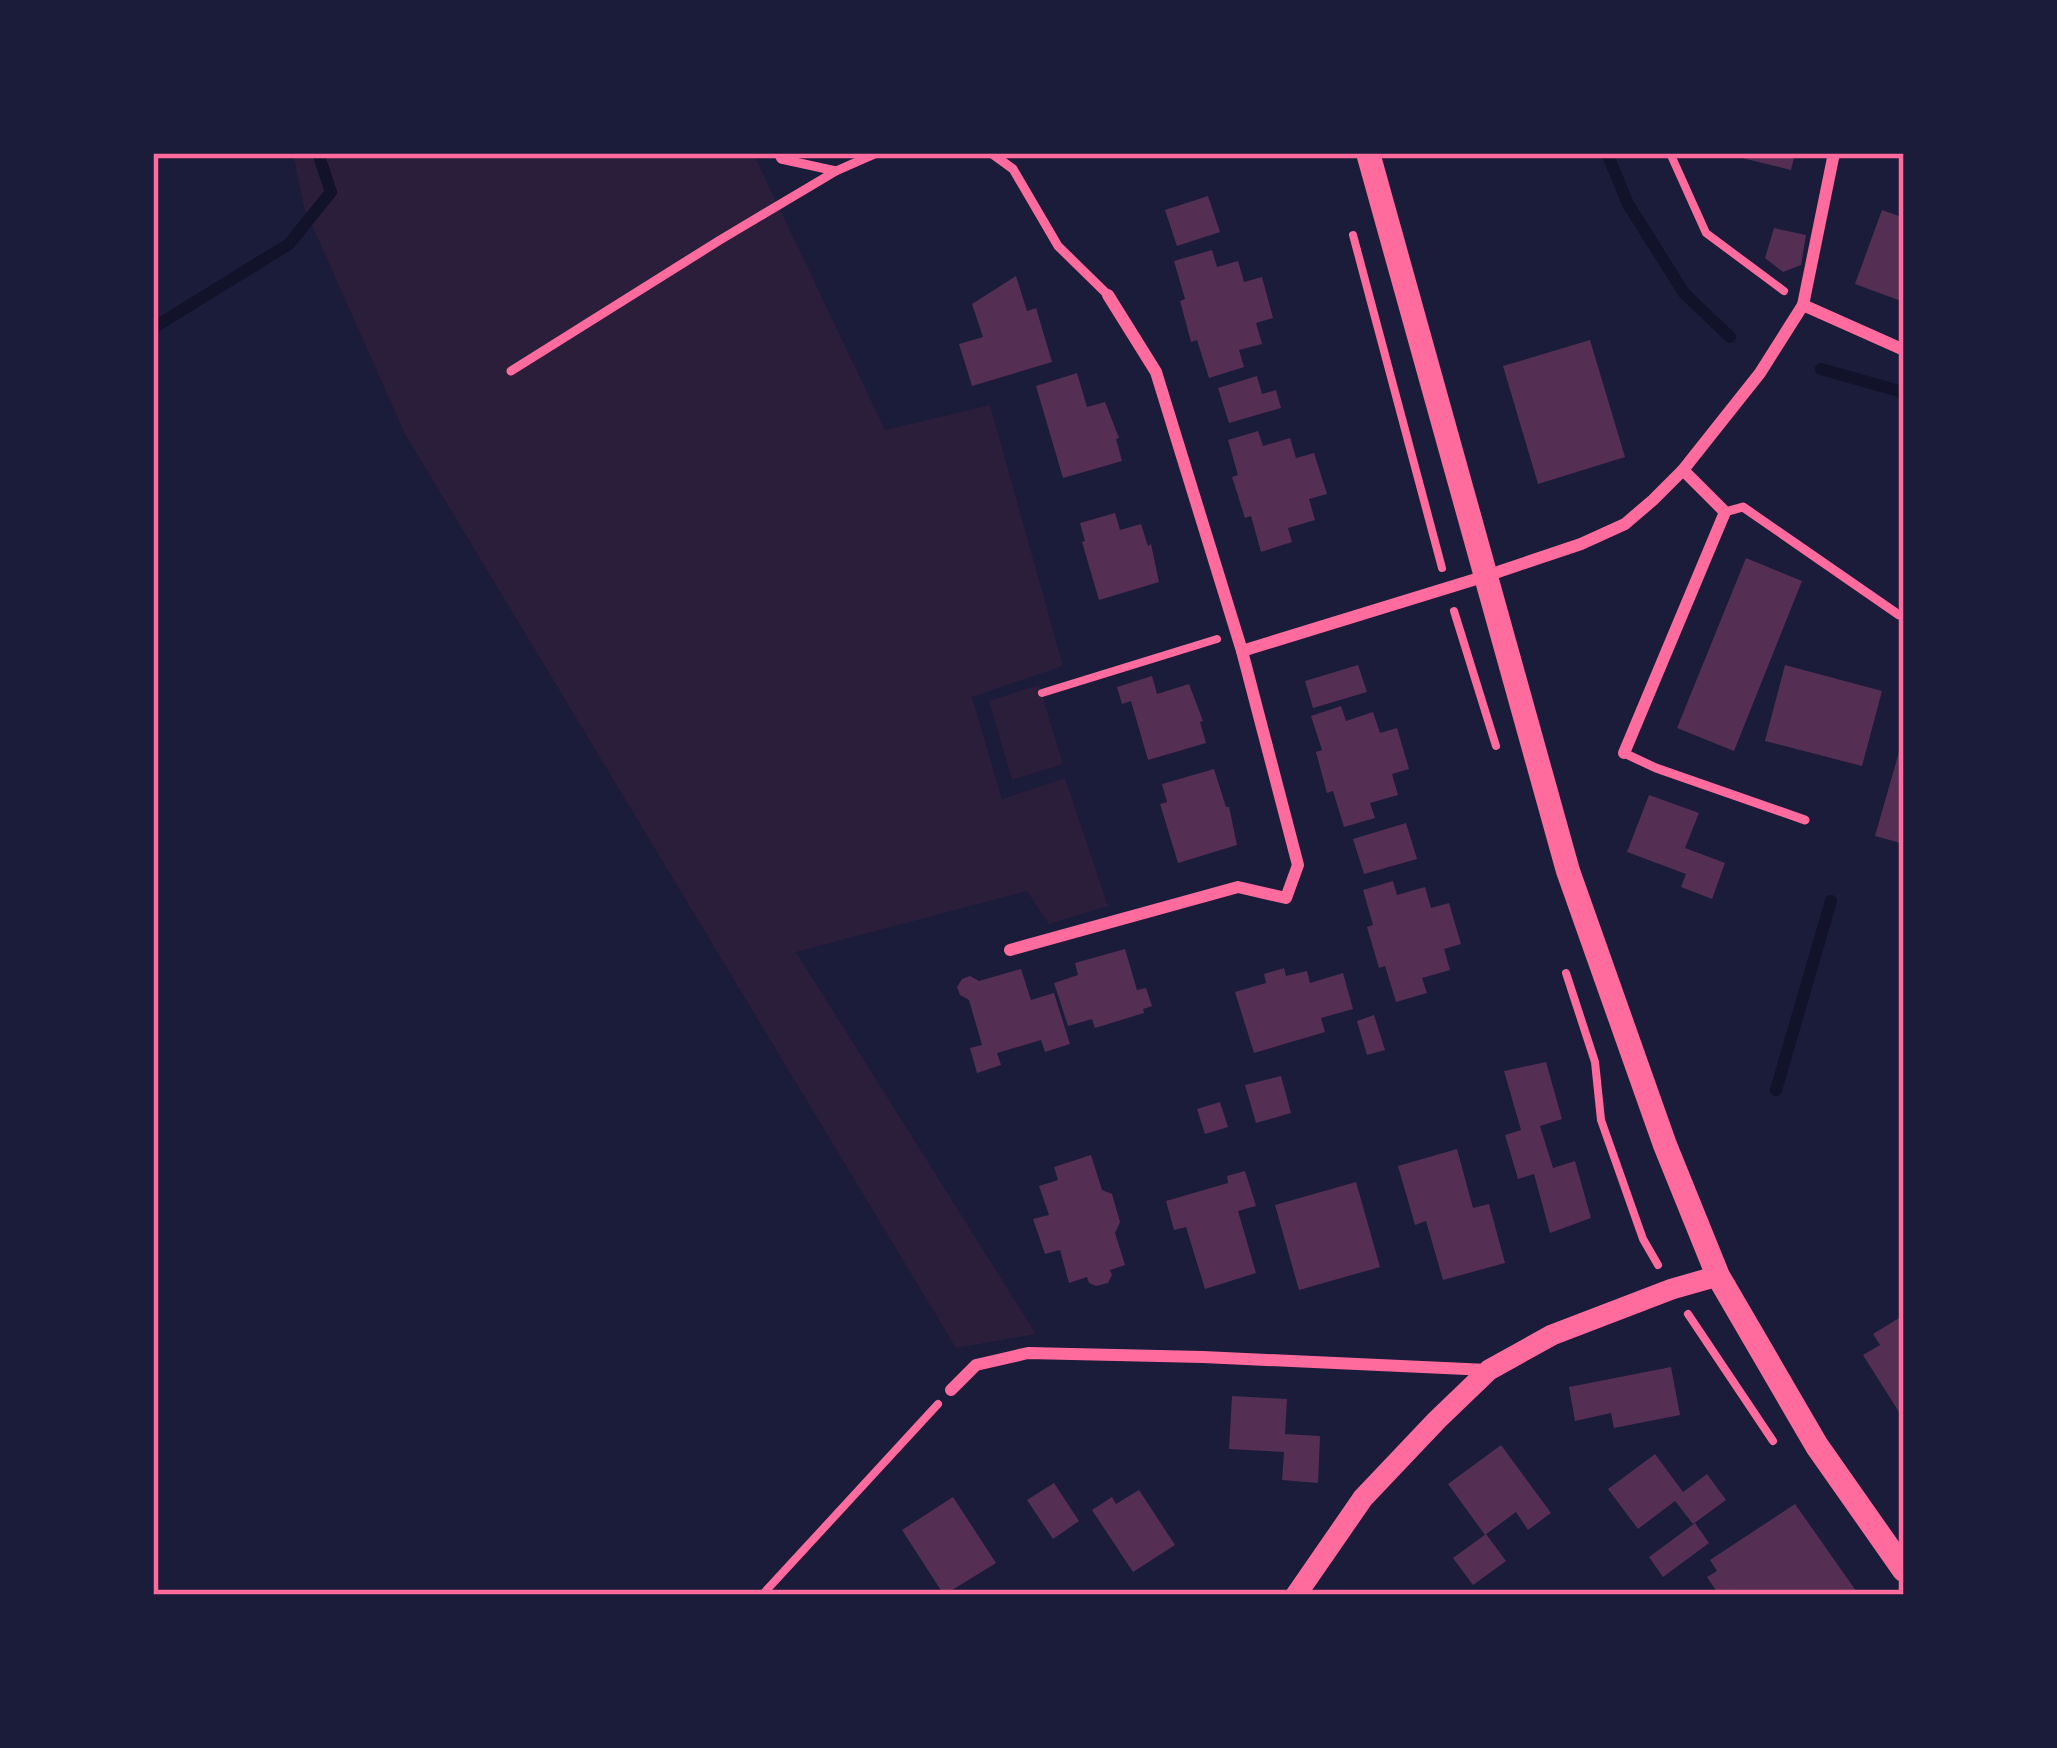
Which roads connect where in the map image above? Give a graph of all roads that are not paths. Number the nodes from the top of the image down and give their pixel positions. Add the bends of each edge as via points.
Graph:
1 (778, 153) edge
2 (877, 153) edge
3 (991, 153) edge
4 (1008, 153) edge
5 (1368, 153) edge
6 (1834, 153) edge
7 (1012, 169) junction
8 (836, 171) junction
9 (1108, 295) joint
10 (1803, 305) junction
11 (1904, 350) edge
12 (511, 371) dead end
13 (1683, 470) junction
14 (1725, 512) junction
15 (1486, 576) junction
16 (1899, 615) dead end
17 (1241, 651) junction
18 (1624, 753) joint
19 (1805, 820) dead end
20 (1010, 950) dead end
21 (1718, 1276) junction
22 (1489, 1370) junction
23 (951, 1390) road end
24 (1904, 1570) edge
25 (1296, 1595) edge

1 - 8 lane
2 - 8 lane
3 - 7 lane
4 - 7 lane
5 - 15 main road
6 - 10 street
7 - 9 lane via 1058,246
8 - 12 lane
9 - 17 street via 1156,372
10 - 11 street
10 - 13 street
13 - 14 street
13 - 15 street via 1624,524
14 - 16 lane via 1744,508
14 - 18 street
15 - 17 street
15 - 21 main road via 1568,871
17 - 20 street via 1298,865 1286,898 1238,887
18 - 19 lane
21 - 22 street via 1552,1335
21 - 24 main road via 1817,1446
22 - 23 street via 1028,1353 976,1364
22 - 25 street via 1364,1498

